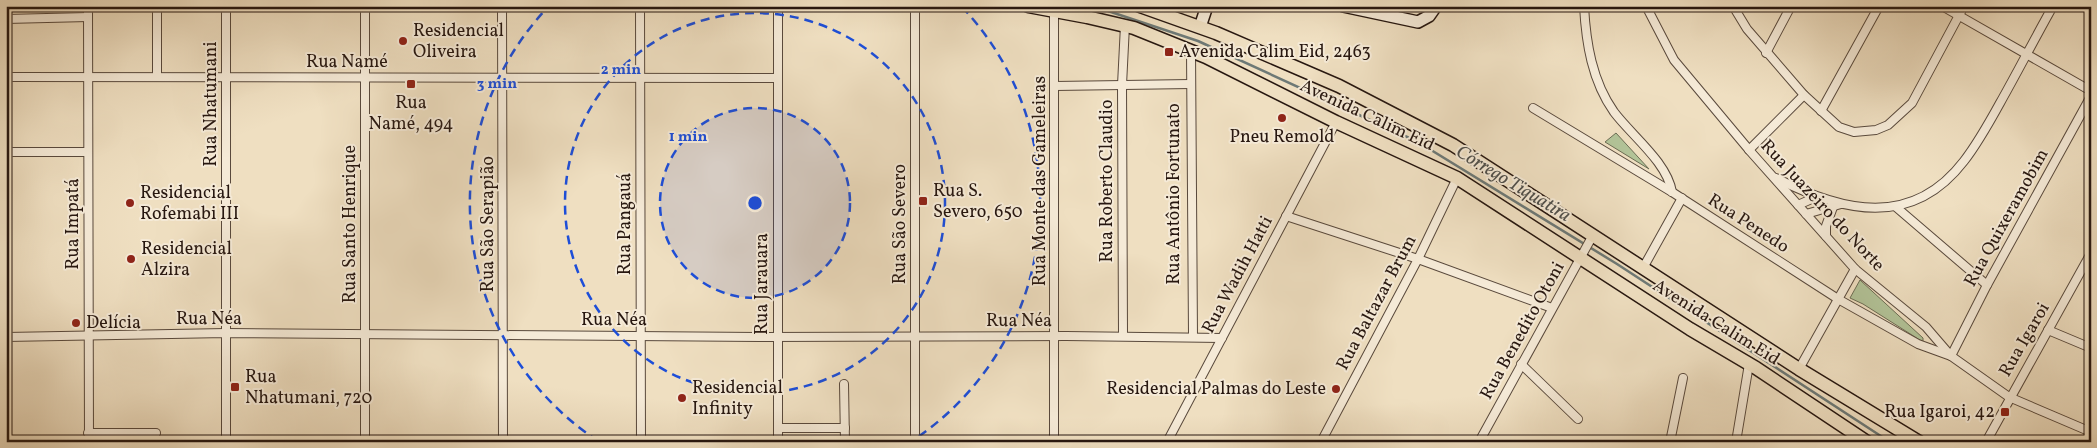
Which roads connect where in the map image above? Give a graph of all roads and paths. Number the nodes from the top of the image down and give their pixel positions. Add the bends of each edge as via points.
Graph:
1 (88, 6) edge
2 (157, 6) edge
3 (226, 6) edge
4 (366, 6) edge
5 (502, 6) edge
6 (640, 6) edge
7 (778, 6) edge
8 (915, 6) edge
9 (1028, 6) edge
10 (1140, 6) edge
11 (1207, 6) edge
12 (1343, 6) edge
13 (1436, 6) edge
14 (1584, 6) edge
15 (1646, 6) edge
16 (1733, 6) edge
17 (1792, 6) edge
18 (1879, 6) edge
19 (1942, 6) edge
20 (1964, 6) edge
21 (2053, 6) edge
22 (1054, 10) junction
23 (1959, 15) junction
24 (88, 17) junction
25 (6, 19) edge
26 (1125, 26) junction
27 (1200, 27) junction
28 (1191, 51) junction
29 (1766, 53) junction
30 (2026, 55) junction
31 (157, 76) junction
32 (227, 76) junction
33 (6, 77) edge
34 (88, 77) junction
35 (366, 77) junction
36 (502, 77) junction
37 (640, 78) junction
38 (777, 78) junction
39 (1191, 84) junction
40 (1122, 85) junction
41 (1055, 86) junction
42 (2091, 91) edge
43 (1804, 95) junction
44 (2091, 96) edge
45 (1533, 108) dead end
46 (1821, 111) junction
47 (1336, 122) junction
48 (1749, 150) junction
49 (6, 152) edge
50 (88, 152) junction
51 (1772, 176) junction
52 (1457, 178) junction
53 (1672, 192) junction
54 (1816, 197) junction
55 (1682, 198) junction
56 (1842, 204) junction
57 (1798, 205) junction
58 (1833, 207) junction
59 (1896, 207) junction
60 (1806, 214) junction
61 (1286, 216) junction
62 (1826, 236) junction
63 (1591, 238) junction
64 (1583, 253) junction
65 (2091, 253) edge
66 (1418, 258) junction
67 (2089, 263) edge
68 (1643, 268) junction
69 (1856, 269) junction
70 (1987, 285) junction
71 (1838, 299) junction
72 (1552, 308) junction
73 (2048, 330) junction
74 (226, 333) junction
75 (503, 334) junction
76 (89, 335) junction
77 (365, 335) junction
78 (641, 336) junction
79 (1054, 336) junction
80 (1123, 336) junction
81 (1193, 336) junction
82 (6, 337) edge
83 (777, 337) junction
84 (916, 337) junction
85 (1222, 338) junction
86 (2091, 348) edge
87 (1950, 356) junction
88 (1522, 364) junction
89 (1749, 364) junction
90 (1799, 368) junction
91 (1683, 378) dead end
92 (844, 384) dead end
93 (2009, 397) junction
94 (1578, 419) dead end
95 (778, 428) junction
96 (845, 428) junction
97 (2091, 432) edge
98 (156, 433) dead end
99 (88, 438) edge
100 (1737, 441) edge
101 (226, 442) edge
102 (364, 442) edge
103 (503, 442) edge
104 (641, 442) edge
105 (778, 442) edge
106 (846, 442) edge
107 (915, 442) edge
108 (1054, 442) edge
109 (1167, 442) edge
110 (1321, 442) edge
111 (1479, 442) edge
112 (1670, 442) edge
113 (1867, 442) edge
114 (1919, 442) edge
115 (1986, 442) edge

1 - 24 street, Rua Impatá
2 - 31 street
3 - 32 street, Rua Nhatumani
4 - 35 street, Rua Santo Henrique
5 - 36 street, Rua São Serapião
6 - 37 street, Rua Pangauá
7 - 38 street, Rua Jarauara
8 - 84 street, Rua São Severo
9 - 22 main road, Avenida Calim Eid
10 - 27 main road, Avenida Calim Eid
11 - 27 street
12 - 13 street via 1418,22 1429,16
14 - 53 street via 1592,66 1607,100 1667,175
15 - 48 street, Rua Juazeiro do Norte via 1674,60
16 - 29 street
17 - 29 street
18 - 46 street
19 - 23 street
20 - 23 street
21 - 30 street
22 - 26 main road, Avenida Calim Eid
22 - 41 street, Rua Monte das Gameleiras
23 - 30 street
23 - 46 street via 1912,103 1888,124 1876,130 1854,132 1839,127
24 - 25 street
24 - 34 street, Rua Impatá
26 - 28 main road, Avenida Calim Eid
26 - 40 street, Rua Roberto Claudio
27 - 63 main road, Avenida Calim Eid via 1338,86 1454,145
28 - 39 street, Rua Antônio Fortunato
28 - 47 main road, Avenida Calim Eid
29 - 43 street
30 - 42 street
30 - 59 street via 1984,133 1963,163 1924,196
31 - 32 street, Rua Namé
31 - 34 street, Rua Namé
32 - 35 street, Rua Namé
32 - 74 street, Rua Nhatumani
33 - 34 street, Rua Namé
34 - 50 street, Rua Impatá
35 - 36 street, Rua Namé
35 - 77 street, Rua Santo Henrique
36 - 37 street, Rua Namé
36 - 75 street, Rua São Serapião
37 - 38 street, Rua Namé
37 - 78 street, Rua Pangauá
38 - 83 street, Rua Jarauara
39 - 40 street
39 - 81 street, Rua Antônio Fortunato
40 - 41 street
40 - 80 street, Rua Roberto Claudio
41 - 79 street, Rua Monte das Gameleiras
43 - 46 street
43 - 48 street
44 - 70 street, Rua Quixeramobim
45 - 53 street, Rua Penedo
47 - 52 main road, Avenida Calim Eid
47 - 61 street, Rua Wadih Hatti
48 - 51 street, Rua Juazeiro do Norte
49 - 50 street
50 - 76 street, Rua Impatá
51 - 54 street
51 - 57 street, Rua Juazeiro do Norte
52 - 64 main road, Avenida Calim Eid
52 - 66 street, Rua Baltazar Brum
53 - 55 street, Rua Penedo
54 - 56 street
54 - 57 street
55 - 68 street
55 - 71 street, Rua Penedo
56 - 58 street
56 - 59 street
57 - 60 street, Rua Juazeiro do Norte
58 - 60 street
58 - 62 street
59 - 70 street
60 - 62 street, Rua Juazeiro do Norte
61 - 66 street
61 - 85 street, Rua Wadih Hatti
62 - 69 street, Rua Juazeiro do Norte
63 - 64 street, Rua Benedito Otoni
63 - 68 main road, Avenida Calim Eid
64 - 72 street, Rua Benedito Otoni
64 - 89 main road, Avenida Calim Eid via 1690,328
65 - 67 street, Rua Igaroi
66 - 72 street
66 - 110 street, Rua Baltazar Brum
67 - 73 street, Rua Igaroi
68 - 90 main road, Avenida Calim Eid
69 - 71 street
69 - 87 street, Rua Juazeiro do Norte via 1926,327
70 - 87 street, Rua Quixeramobim
71 - 87 street, Rua Penedo via 1918,344
71 - 90 street
72 - 88 street, Rua Benedito Otoni
73 - 86 street
73 - 93 street, Rua Igaroi
74 - 76 street, Rua Néa
74 - 77 street, Rua Néa
74 - 101 street, Rua Nhatumani
75 - 77 street, Rua Néa
75 - 78 street, Rua Néa
75 - 103 street, Rua São Serapião
76 - 82 street, Rua Néa
76 - 99 street, Rua Impatá
77 - 102 street, Rua Santo Henrique
78 - 83 street, Rua Néa
78 - 104 street, Rua Pangauá
79 - 80 street, Rua Néa
79 - 84 street, Rua Néa
79 - 108 street, Rua Monte das Gameleiras
80 - 81 street, Rua Néa
81 - 85 street, Rua Néa
83 - 84 street, Rua Néa
83 - 95 street, Rua Jarauara
84 - 107 street, Rua São Severo
85 - 109 street, Rua Wadih Hatti
87 - 93 street, Rua Juazeiro do Norte
88 - 94 street
88 - 111 street, Rua Benedito Otoni
89 - 100 street
89 - 113 main road, Avenida Calim Eid
90 - 114 main road, Avenida Calim Eid
91 - 112 street
92 - 96 street
93 - 97 street, Rua Juazeiro do Norte
93 - 115 street, Rua Igaroi
95 - 96 street
95 - 105 street, Rua Jarauara
96 - 106 street
98 - 99 street

